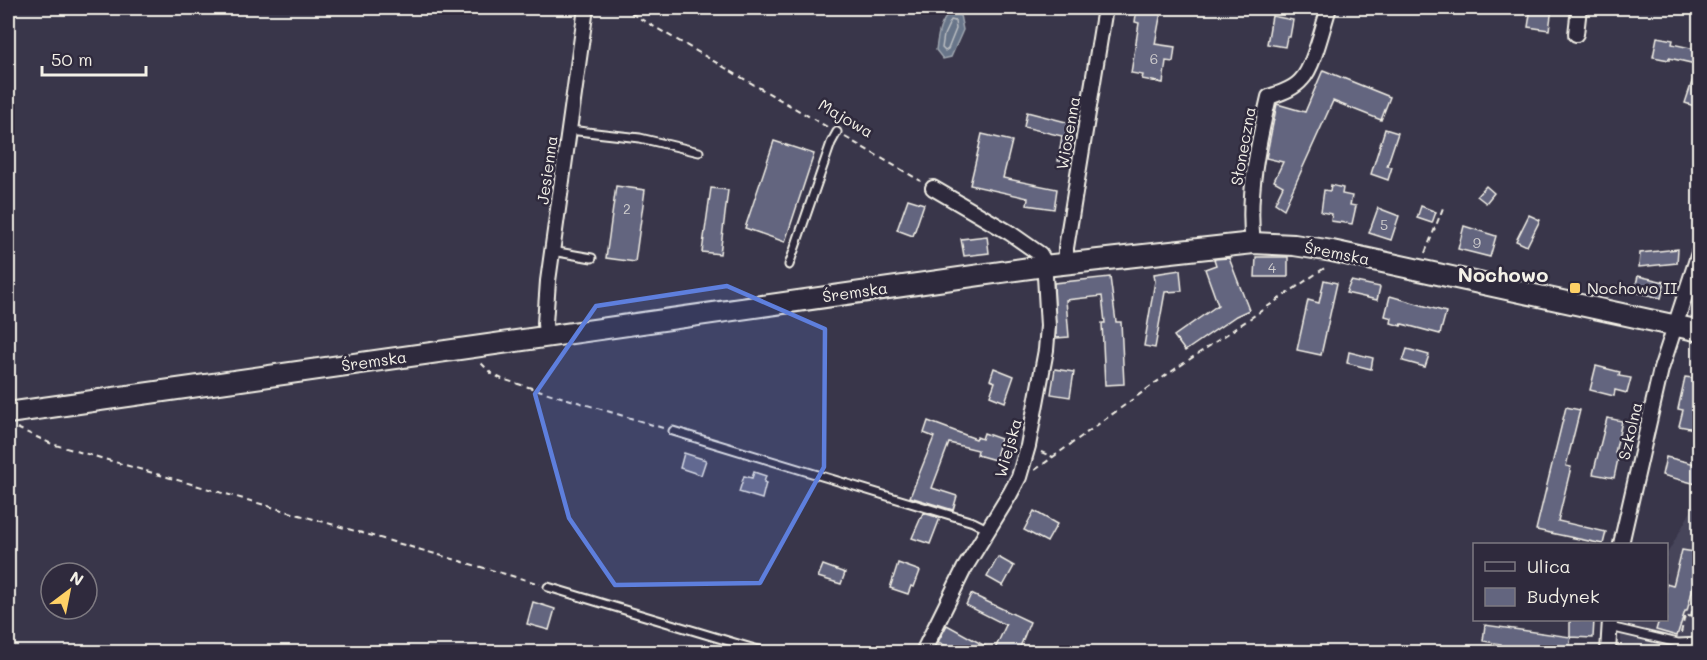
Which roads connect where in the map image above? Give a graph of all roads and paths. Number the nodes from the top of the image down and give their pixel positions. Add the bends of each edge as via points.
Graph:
1 (586, 8) edge
2 (622, 8) edge
3 (1105, 8) edge
4 (1329, 8) edge
5 (1579, 8) edge
6 (1576, 34) dead end
7 (569, 130) junction
8 (837, 132) junction
9 (699, 152) dead end
10 (933, 188) joint
11 (1443, 208) dead end
12 (1253, 243) junction
13 (1700, 250) edge
14 (552, 251) junction
15 (1332, 251) junction
16 (592, 258) dead end
17 (1066, 264) junction
18 (789, 265) dead end
19 (1044, 266) junction
20 (1420, 270) junction
21 (1675, 326) junction
22 (1700, 331) edge
23 (546, 337) junction
24 (475, 346) junction
25 (10, 412) edge
26 (673, 431) joint
27 (1019, 477) junction
28 (987, 529) junction
29 (1621, 543) edge
30 (1700, 586) edge
31 (548, 587) joint
32 (1693, 606) junction
33 (1700, 607) edge
34 (1691, 617) junction
35 (1700, 619) edge
36 (1610, 623) edge
37 (1700, 642) edge
38 (1678, 643) junction
39 (765, 652) edge
40 (923, 652) edge
41 (1608, 652) edge

1 - 7 street, Jesienna
2 - 8 path, Majowa
3 - 17 street, Wiosenna
4 - 12 street, Słoneczna via 1302,79 1269,97 1252,190
5 - 6 street
7 - 9 lane via 640,138
7 - 14 street, Jesienna
8 - 10 path, Majowa
8 - 18 lane
10 - 19 street via 1020,238 1040,254
11 - 20 path
12 - 15 main road, Śremska
12 - 17 main road, Śremska
13 - 21 street, Szkolna
14 - 16 lane
14 - 23 street, Jesienna
15 - 20 main road, Śremska
15 - 27 path via 1329,264 1321,271 1165,376 1027,476
17 - 19 main road, Śremska
19 - 23 main road, Śremska
19 - 27 street, Wiejska via 1048,339
20 - 21 main road, Śremska
21 - 22 main road, Śremska
21 - 29 street, Szkolna via 1661,369
23 - 24 main road, Śremska
24 - 25 main road, Śremska
24 - 26 path via 484,367 502,379
25 - 31 path via 13,425 52,444
26 - 28 lane
27 - 28 street, Wiejska
28 - 40 street, Wiejska
30 - 32 path
31 - 39 lane
32 - 33 path
32 - 34 path
34 - 35 path
34 - 38 path via 1685,615
36 - 38 lane
36 - 41 street
37 - 38 lane

